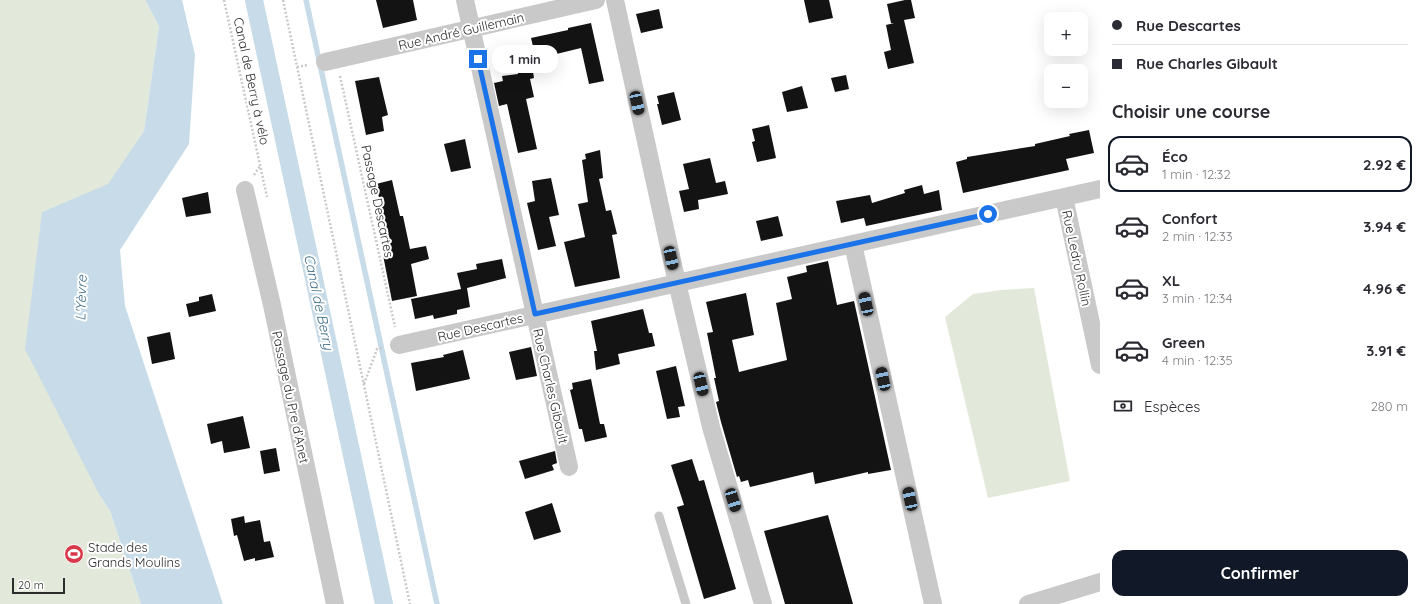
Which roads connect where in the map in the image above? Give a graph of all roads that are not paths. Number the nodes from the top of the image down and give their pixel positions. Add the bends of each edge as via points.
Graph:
1 (465, 0) edge
2 (596, 0) edge
3 (615, 0) edge
4 (472, 29) junction
5 (325, 62) road end
6 (1100, 189) edge
7 (245, 190) dead end
8 (1064, 197) junction
9 (853, 244) junction
10 (677, 283) junction
11 (535, 314) junction
12 (399, 345) road end
13 (1100, 366) edge
14 (569, 468) dead end
15 (659, 516) dead end
16 (1100, 582) edge
17 (335, 604) edge
18 (686, 604) edge
19 (763, 604) edge
20 (933, 604) edge
21 (1028, 604) edge

1 - 4 street, Rue Charles Gibault
2 - 4 street, Rue André Guillemain
3 - 10 street
4 - 5 street, Rue André Guillemain
4 - 11 street, Rue Charles Gibault
6 - 8 street, Rue Descartes
7 - 17 street, Passage du Pre d’Anet via 274,313
8 - 9 street, Rue Descartes
8 - 13 street, Rue Ledru Rollin
9 - 10 street, Rue Descartes
9 - 20 street
10 - 11 street, Rue Descartes
10 - 19 street via 711,427
11 - 12 street, Rue Descartes
11 - 14 street, Rue Charles Gibault
15 - 18 lane
16 - 21 street

